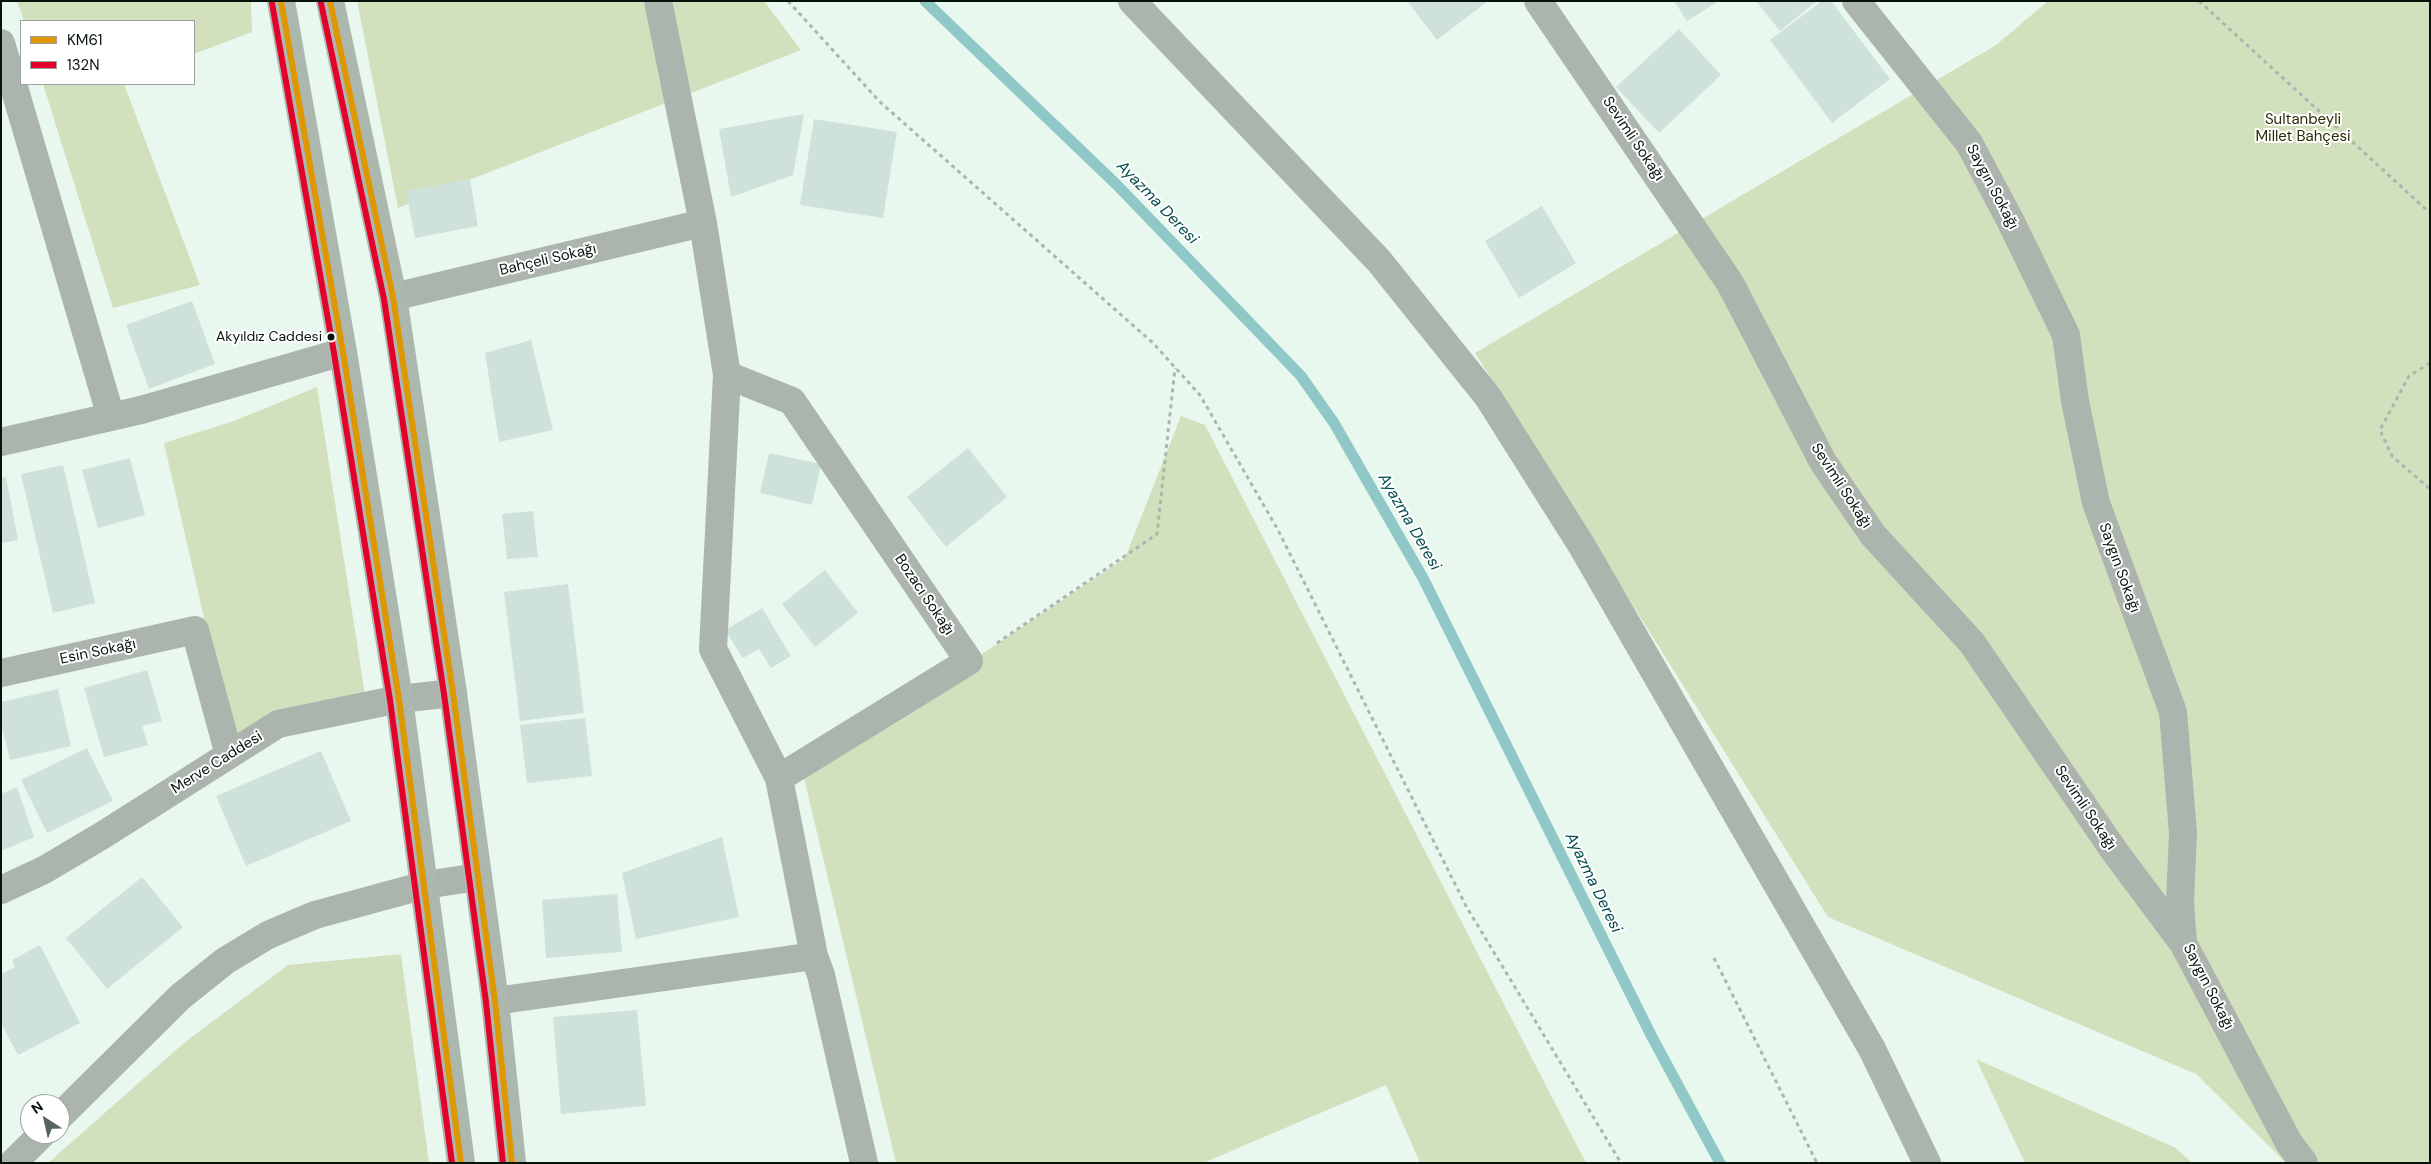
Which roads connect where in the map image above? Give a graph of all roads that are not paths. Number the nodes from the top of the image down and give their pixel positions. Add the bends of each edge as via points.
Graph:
1 (280, 1) edge
2 (330, 1) edge
3 (658, 1) edge
4 (1132, 1) edge
5 (1856, 1) edge
6 (1540, 2) edge
7 (1, 43) edge
8 (703, 223) junction
9 (393, 297) junction
10 (343, 352) junction
11 (726, 375) junction
12 (112, 416) junction
13 (1, 442) edge
14 (1, 673) edge
15 (454, 693) junction
16 (399, 699) junction
17 (229, 755) junction
18 (779, 778) junction
19 (478, 877) junction
20 (425, 885) junction
21 (1, 890) edge
22 (2184, 943) junction
23 (814, 956) junction
24 (494, 1001) junction
25 (70, 1106) edge
26 (32, 1144) edge
27 (13, 1163) edge
28 (461, 1163) edge
29 (512, 1163) edge
30 (864, 1163) edge
31 (1927, 1163) edge
32 (2304, 1163) edge

1 - 10 main road
2 - 9 main road
3 - 8 street
4 - 31 street via 1379,261 1488,397 1582,546 1872,1049
5 - 22 street, Saygın Sokağı via 1969,143 2066,335 2096,503 2173,712 2183,833 2180,903
6 - 22 street, Sevimli Sokağı via 1730,283 1823,462 1872,535 1972,643 2115,852
7 - 12 street
8 - 9 street, Bahçeli Sokağı
8 - 11 street
9 - 15 main road
10 - 12 street
10 - 16 main road
11 - 18 street via 713,649
11 - 18 street, Bozacı Sokağı via 792,401 969,661
12 - 13 street
14 - 17 street, Esin Sokağı via 195,630
15 - 16 street, Merve Caddesi
15 - 19 main road
16 - 17 street, Merve Caddesi via 278,724
16 - 20 main road
17 - 21 street, Merve Caddesi via 44,870
18 - 23 street
19 - 20 street
19 - 24 main road
20 - 25 street via 315,915 268,935 225,961 180,997
20 - 28 main road
22 - 32 street, Saygın Sokağı via 2289,1143
23 - 24 street
23 - 30 street via 821,974
24 - 29 main road
26 - 27 street

